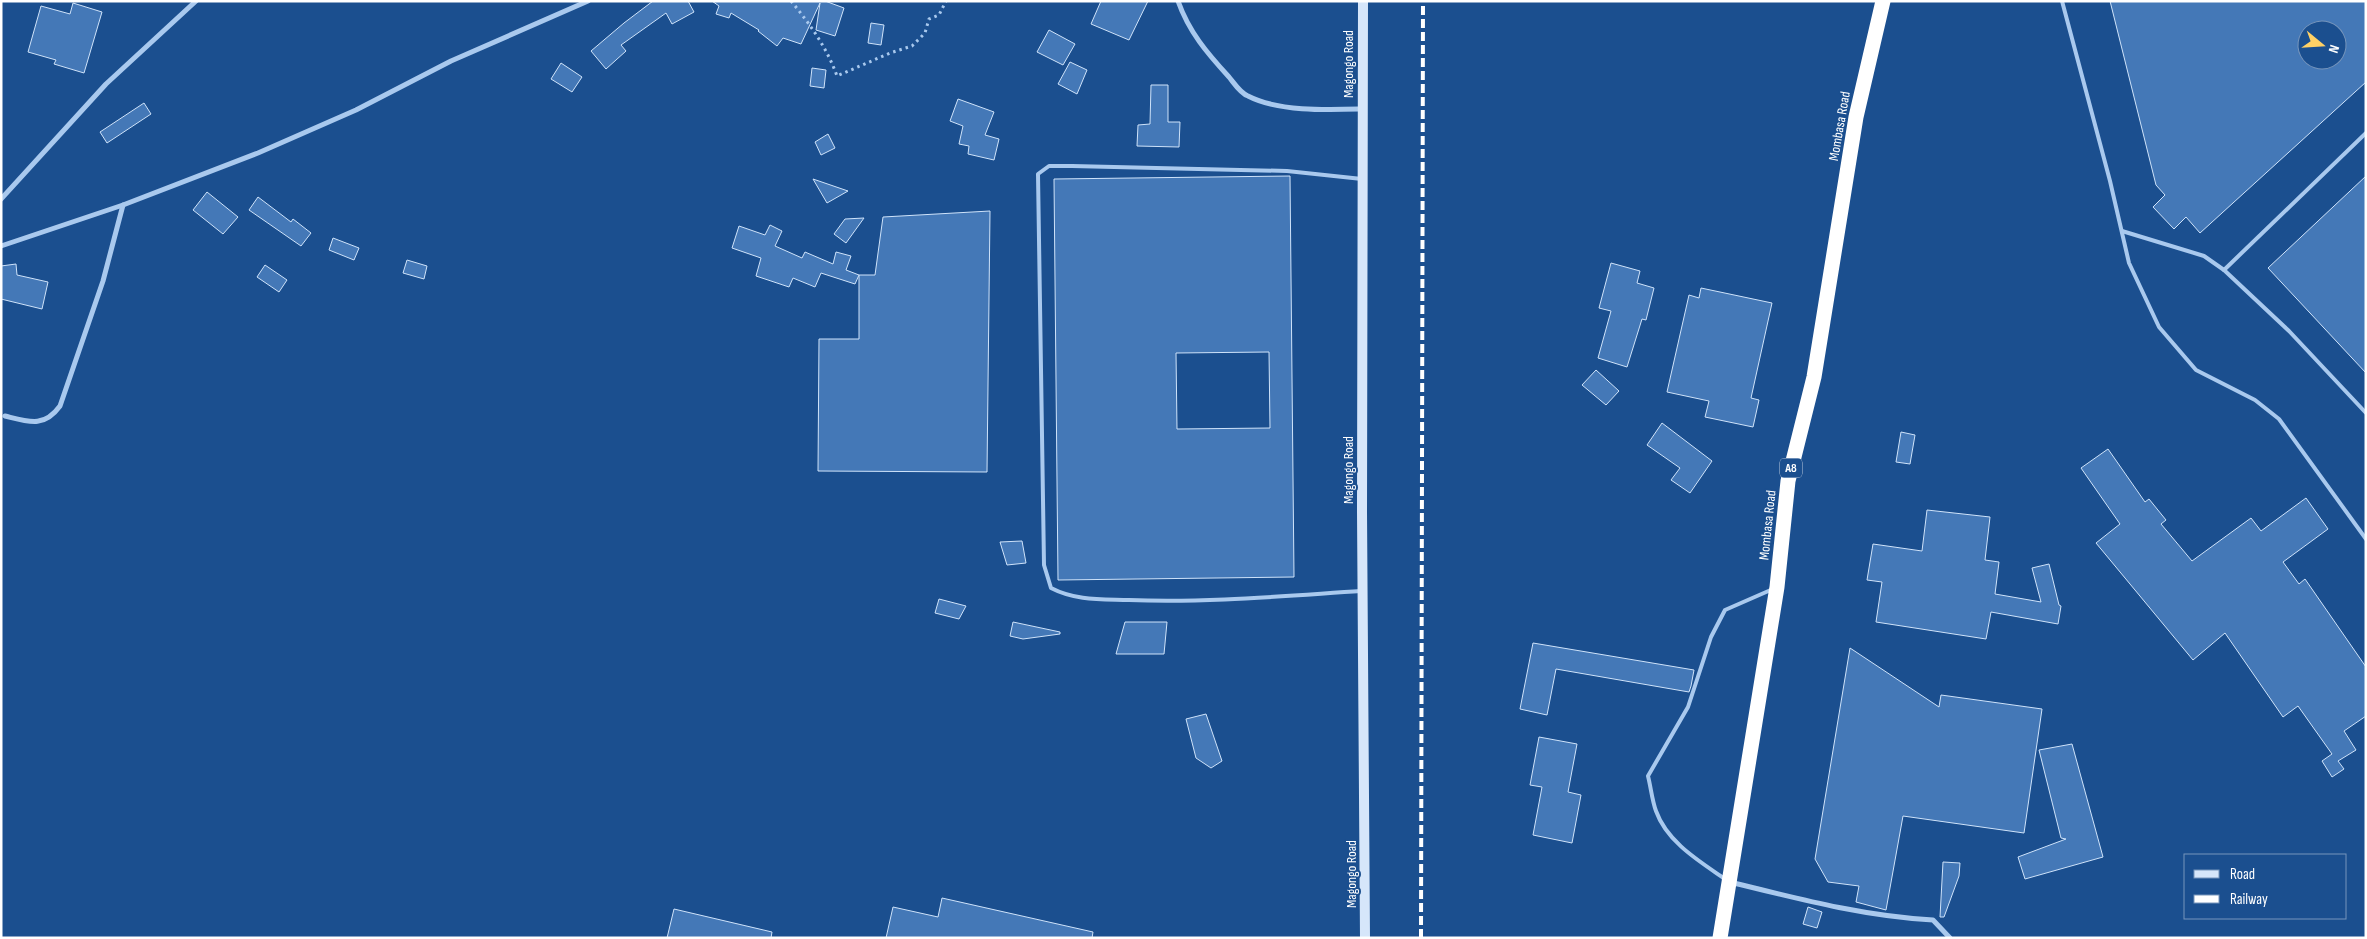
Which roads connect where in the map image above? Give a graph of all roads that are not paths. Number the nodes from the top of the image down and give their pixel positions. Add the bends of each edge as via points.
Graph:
1 (196, 1) edge
2 (588, 1) edge
3 (1178, 1) edge
4 (1363, 1) edge
5 (1883, 1) edge
6 (2062, 1) edge
7 (1362, 109) junction
8 (2366, 133) edge
9 (1362, 179) junction
10 (1, 199) edge
11 (122, 206) junction
12 (2122, 231) junction
13 (1, 246) edge
14 (2224, 270) junction
15 (2366, 413) edge
16 (5, 416) dead end
17 (2366, 539) edge
18 (1778, 587) junction
19 (1363, 591) junction
20 (1730, 882) junction
21 (1365, 938) edge
22 (1720, 938) edge
23 (1950, 938) edge

1 - 10 street via 106,84
2 - 11 street via 450,61 356,110 258,153
3 - 7 street via 1186,23 1200,45 1245,96 1282,106
4 - 7 street, Magongo Road
5 - 18 highway, Mombasa Road / A8 via 1856,117 1814,377 1788,481
6 - 12 lane
7 - 9 street, Magongo Road
8 - 14 lane
9 - 19 street, Magongo Road
9 - 19 lane via 1287,171 1056,166 1049,166 1038,174 1044,565 1051,588 1083,599 1182,602
11 - 13 street
11 - 16 street via 103,281 60,406 52,416 41,421
12 - 14 lane via 2204,256
12 - 17 lane via 2129,262 2159,327 2196,370 2255,400 2279,419
14 - 15 lane via 2289,331
18 - 20 highway, Mombasa Road / A8
18 - 20 lane via 1725,610 1711,637 1688,707 1648,776 1656,812 1671,835 1689,855
19 - 21 street, Magongo Road
20 - 22 highway, Mombasa Road / A8
20 - 23 street via 1840,910 1934,920

